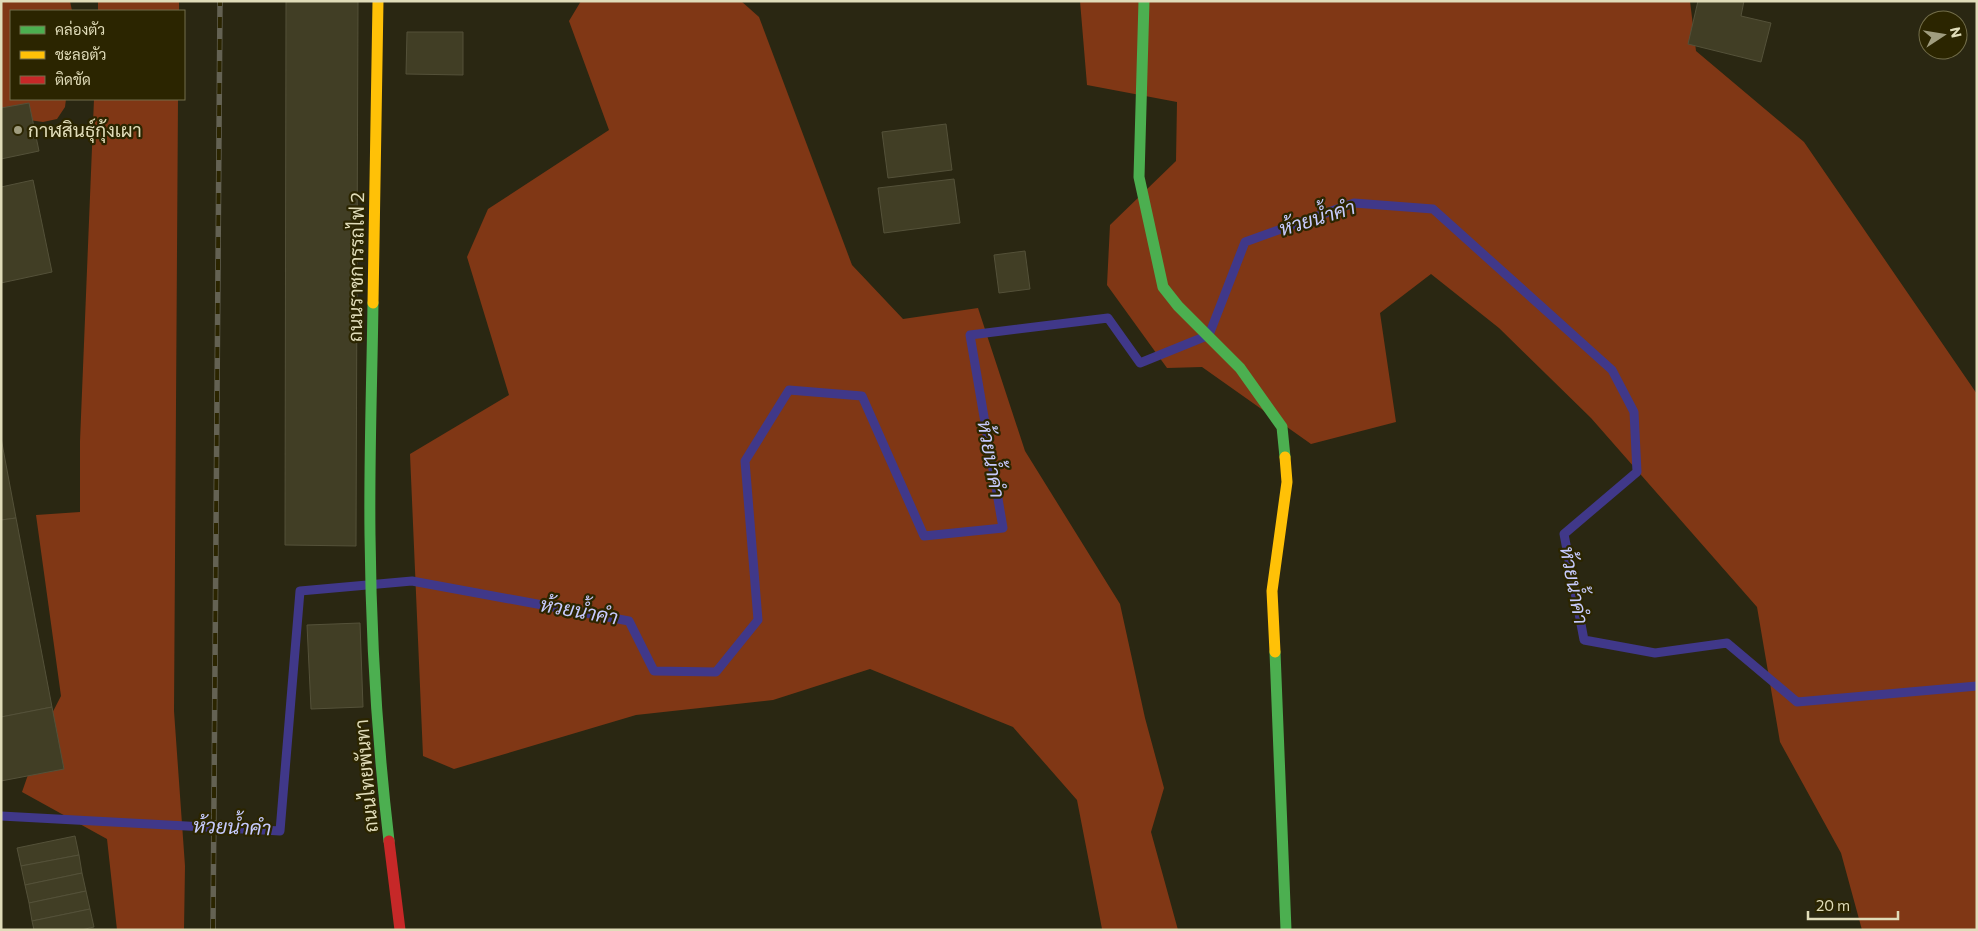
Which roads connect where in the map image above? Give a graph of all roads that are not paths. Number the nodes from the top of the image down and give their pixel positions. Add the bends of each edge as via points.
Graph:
1 (378, 1) edge
2 (1144, 1) edge
3 (372, 618) joint
4 (400, 930) edge
5 (1286, 930) edge

1 - 3 street, ถนนราชการรถไฟ 2 via 370,534
2 - 5 street via 1139,177 1163,286 1178,306 1240,368 1282,427 1288,482 1272,591
3 - 4 street, ถนนไทยพันทา via 380,763

